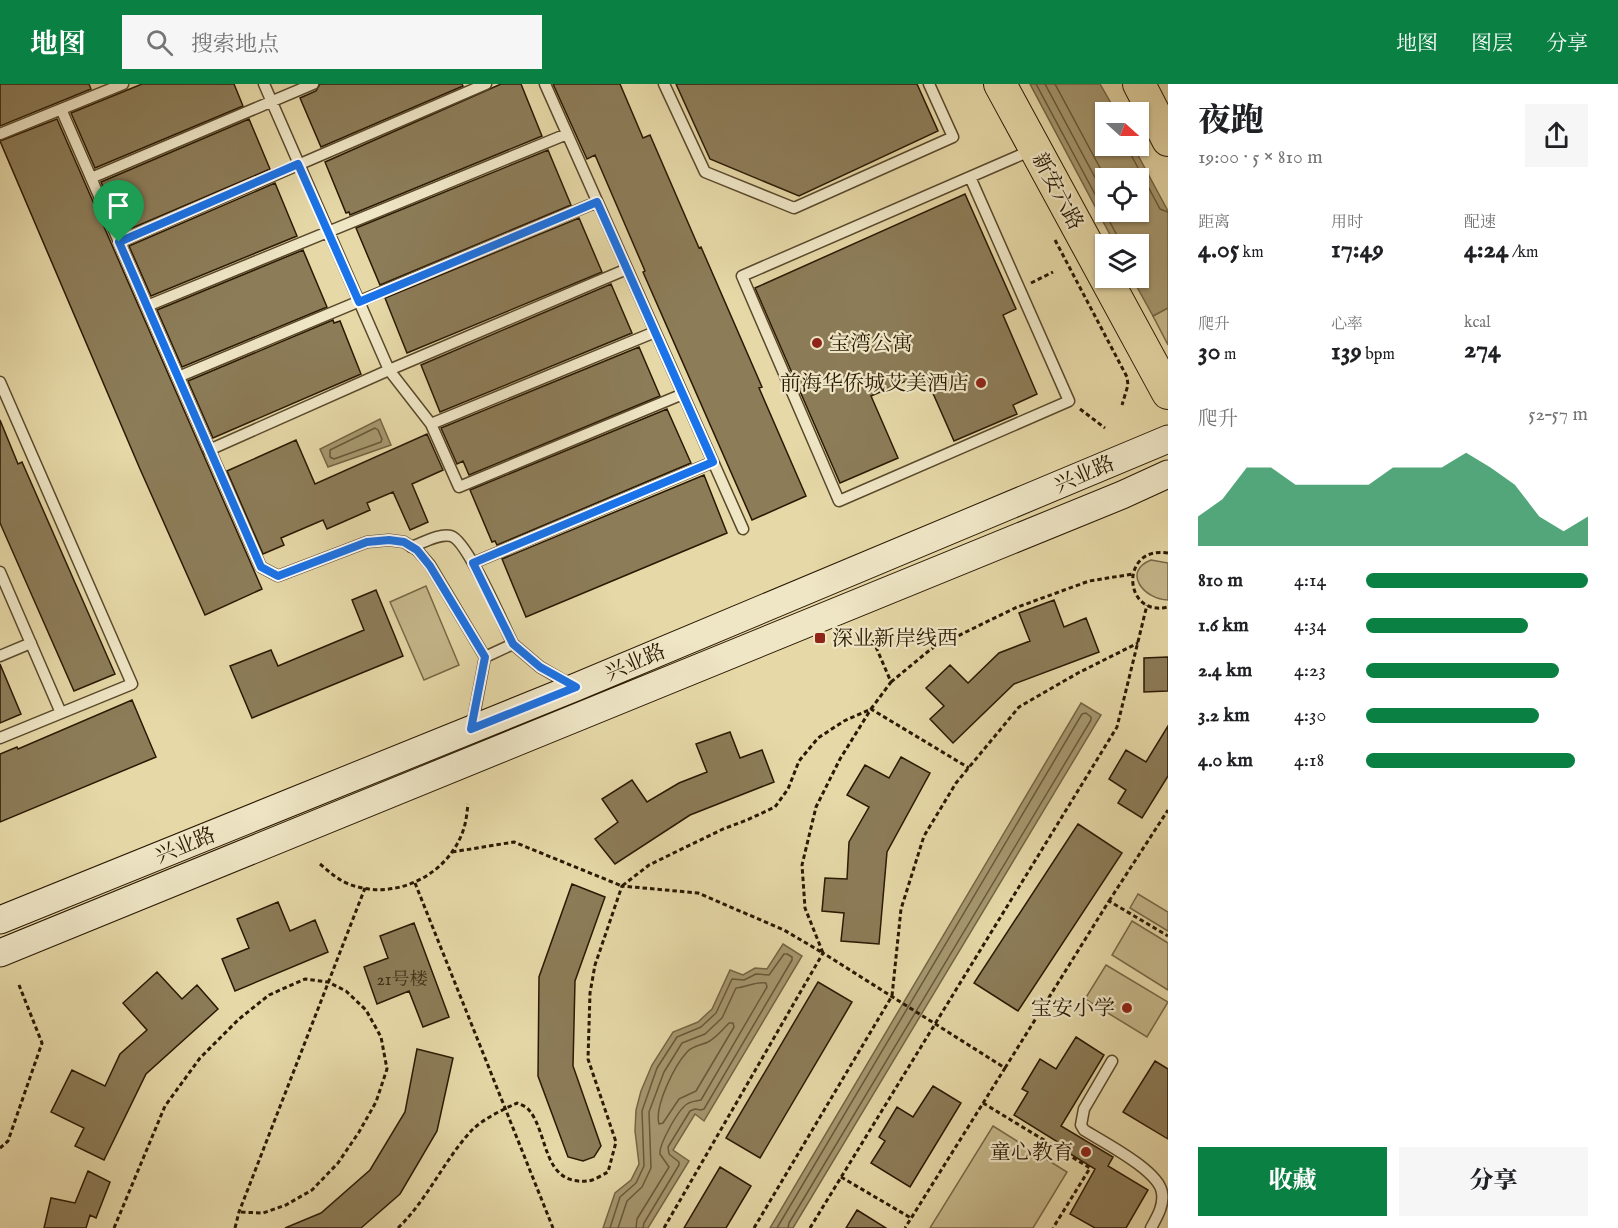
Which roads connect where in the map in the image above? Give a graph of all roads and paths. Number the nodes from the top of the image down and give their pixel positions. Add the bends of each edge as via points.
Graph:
1 (123, 84) edge
2 (264, 84) edge
3 (313, 84) edge
4 (486, 84) edge
5 (544, 84) edge
6 (664, 84) edge
7 (929, 84) edge
8 (1000, 84) edge
9 (1138, 84) edge
10 (271, 102) junction
11 (61, 109) junction
12 (0, 134) edge
13 (567, 134) junction
14 (1168, 140) edge
15 (1035, 149) junction
16 (298, 164) junction
17 (970, 177) junction
18 (91, 178) junction
19 (597, 202) junction
20 (328, 231) junction
21 (1050, 231) dead end
22 (119, 242) junction
23 (627, 269) junction
24 (1053, 272) dead end
25 (1019, 288) junction
26 (359, 302) junction
27 (147, 306) junction
28 (655, 332) junction
29 (389, 370) junction
30 (178, 377) junction
31 (0, 382) edge
32 (1168, 393) edge
33 (683, 394) junction
34 (1069, 401) junction
35 (1122, 405) dead end
36 (431, 424) junction
37 (1104, 428) dead end
38 (1168, 439) edge
39 (209, 450) junction
40 (713, 462) junction
41 (1168, 474) edge
42 (743, 529) dead end
43 (411, 547) junction
44 (1168, 553) edge
45 (473, 563) junction
46 (0, 572) edge
47 (1133, 574) junction
48 (1147, 605) junction
49 (1168, 607) edge
50 (873, 640) dead end
51 (31, 643) junction
52 (1138, 643) junction
53 (513, 644) junction
54 (0, 656) edge
55 (485, 657) junction
56 (610, 673) junction
57 (891, 682) junction
58 (576, 687) junction
59 (621, 699) junction
60 (871, 709) junction
61 (61, 713) junction
62 (471, 729) junction
63 (0, 738) edge
64 (969, 768) junction
65 (468, 804) dead end
66 (1168, 810) edge
67 (452, 852) junction
68 (320, 864) dead end
69 (415, 883) junction
70 (622, 886) junction
71 (365, 888) junction
72 (1109, 901) junction
73 (0, 920) edge
74 (1168, 936) edge
75 (0, 953) edge
76 (823, 953) junction
77 (328, 982) junction
78 (19, 985) dead end
79 (892, 996) junction
80 (936, 1023) junction
81 (1112, 1061) dead end
82 (1005, 1068) junction
83 (983, 1103) junction
84 (506, 1109) junction
85 (0, 1148) edge
86 (842, 1177) junction
87 (239, 1212) junction
88 (911, 1218) junction
89 (114, 1228) edge
90 (235, 1228) edge
91 (398, 1228) edge
92 (553, 1228) edge
93 (664, 1228) edge
94 (754, 1228) edge
95 (810, 1228) edge
96 (905, 1228) edge
97 (1053, 1228) edge
98 (1151, 1228) edge

1 - 11 lane
2 - 10 lane
3 - 10 lane
4 - 16 lane
5 - 13 lane
6 - 7 lane via 705,172 794,208 953,137
8 - 15 main road, 新安六路
9 - 14 main road
10 - 16 lane
10 - 18 lane
11 - 12 lane
11 - 18 lane
13 - 19 lane
13 - 20 lane
15 - 17 lane
15 - 32 main road, 新安六路
16 - 20 lane
16 - 22 lane
17 - 25 lane
17 - 34 lane via 742,276 839,501
18 - 22 lane
19 - 23 lane
19 - 26 lane
20 - 26 lane
20 - 27 lane
21 - 35 path via 1127,377
22 - 27 lane
23 - 28 lane
23 - 29 lane
24 - 25 path
25 - 34 lane
26 - 29 lane
26 - 30 lane
27 - 30 lane
28 - 33 lane
28 - 36 lane
29 - 36 lane
29 - 39 lane
30 - 39 lane
31 - 61 lane via 132,684
33 - 36 lane via 459,487
33 - 40 lane
34 - 37 path
38 - 56 main road, 兴业路
39 - 43 lane via 261,567 278,576 367,542 389,540
40 - 42 lane
40 - 45 lane
41 - 59 main road, 兴业路
43 - 45 lane via 439,536 455,537
43 - 55 lane via 430,566
44 - 47 path via 1151,553
45 - 53 lane
46 - 51 lane
47 - 48 path via 1134,592
47 - 57 path via 1089,581 1015,608 931,649
48 - 49 path
48 - 52 path
50 - 57 path
51 - 54 lane
51 - 61 lane
52 - 64 path via 1019,708
52 - 80 path via 1117,727
53 - 55 lane
53 - 58 lane via 540,667
55 - 62 lane
56 - 58 main road, 兴业路
56 - 59 main road via 622,674 628,682 628,691
57 - 60 path
58 - 62 main road, 兴业路
59 - 75 main road, 兴业路
60 - 64 path
60 - 70 path via 818,738 799,761 788,789 775,807 649,865
60 - 76 path via 816,807 802,865 805,908
61 - 63 lane
62 - 73 main road, 兴业路
64 - 79 path via 924,836 901,909
65 - 67 path via 463,831
66 - 72 path
67 - 69 path via 439,868
67 - 70 path via 514,842
68 - 71 path via 342,881
69 - 71 path via 389,890
69 - 84 path
70 - 76 path via 698,893 784,930
70 - 84 path via 595,965 590,993 588,1059 616,1142 608,1172 587,1181 568,1178 552,1166 528,1108 517,1103
71 - 77 path
72 - 74 path
72 - 82 path
76 - 79 path
76 - 93 path
77 - 87 path
77 - 87 path via 346,991 366,1010 381,1037 387,1069 376,1102 338,1163 312,1190 263,1213
77 - 89 path via 305,979 269,995 200,1058 165,1106
78 - 85 path via 42,1043 8,1141
79 - 80 path
79 - 94 path
80 - 82 path
80 - 86 path
81 - 98 lane via 1084,1109 1081,1125 1160,1184 1163,1202
82 - 83 path
83 - 88 path
83 - 97 path via 1090,1168
84 - 91 path via 474,1128
84 - 92 path
86 - 88 path
86 - 95 path
87 - 90 path
88 - 96 path

